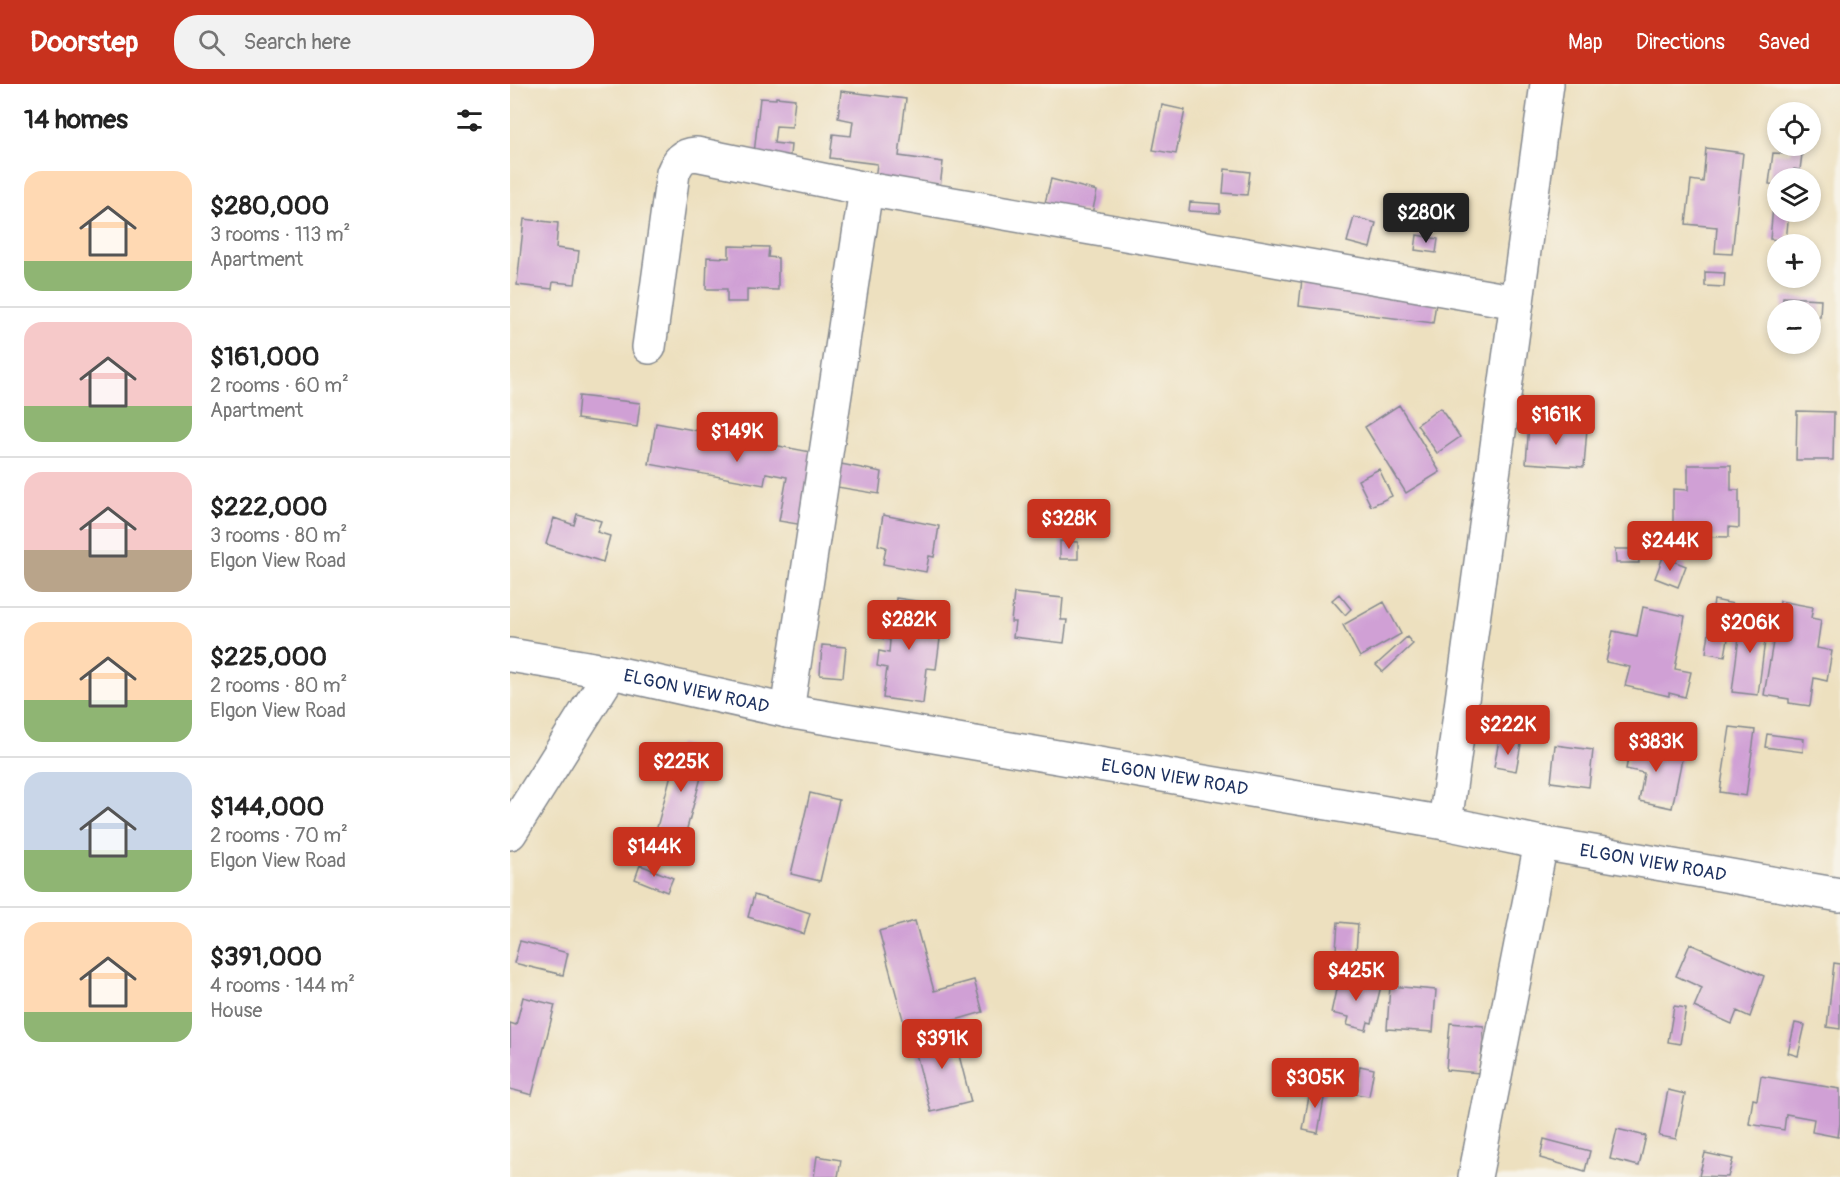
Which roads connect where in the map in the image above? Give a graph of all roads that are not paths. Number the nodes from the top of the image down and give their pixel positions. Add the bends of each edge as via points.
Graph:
1 (1547, 84) edge
2 (866, 189) junction
3 (1516, 302) junction
4 (649, 347) dead end
5 (510, 655) edge
6 (611, 672) junction
7 (787, 711) junction
8 (1445, 823) junction
9 (510, 833) edge
10 (1541, 843) junction
11 (1840, 895) edge
12 (1475, 1177) edge

1 - 3 street
2 - 3 street
2 - 4 street via 686,154 678,160 673,173
2 - 7 street
3 - 8 street
5 - 6 street, ELGON VIEW ROAD
6 - 7 street, ELGON VIEW ROAD
6 - 9 street
7 - 8 street, ELGON VIEW ROAD
8 - 10 street, ELGON VIEW ROAD
10 - 11 street, ELGON VIEW ROAD
10 - 12 street

